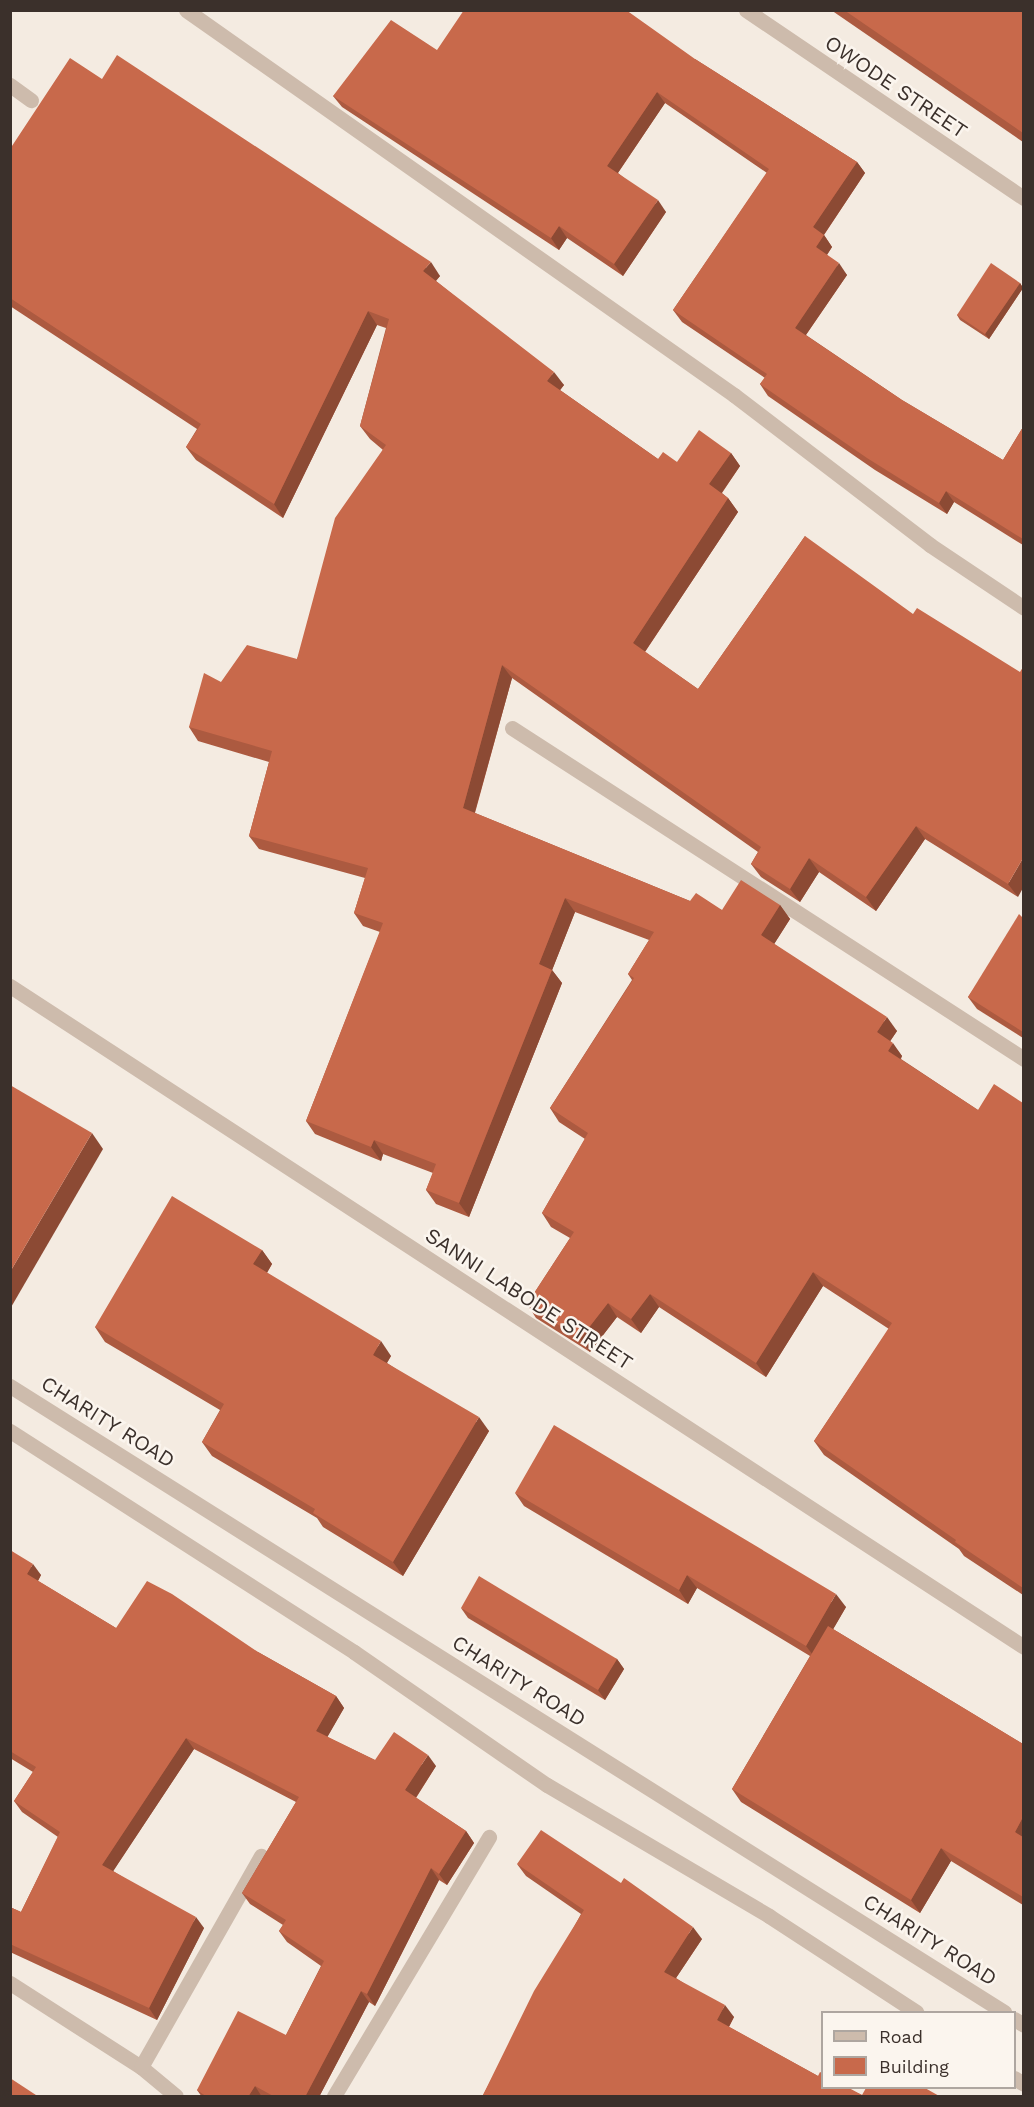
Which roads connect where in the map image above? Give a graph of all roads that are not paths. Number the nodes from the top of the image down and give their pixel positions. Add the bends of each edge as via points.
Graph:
1 (186, 10) edge
2 (746, 10) edge
3 (10, 85) edge
4 (31, 100) dead end
5 (1023, 198) edge
6 (1023, 608) edge
7 (512, 728) dead end
8 (10, 986) edge
9 (1023, 1059) edge
10 (10, 1386) edge
11 (10, 1431) edge
12 (1023, 1647) edge
13 (489, 1837) dead end
14 (261, 1856) edge
15 (10, 1983) edge
16 (912, 2011) edge
17 (1001, 2011) edge
18 (141, 2067) junction
19 (176, 2097) edge
20 (334, 2097) edge

1 - 6 street via 734,395 930,546
2 - 5 street, OWODE STREET
3 - 4 street
7 - 9 street
8 - 12 street, SANNI LABODE STREET
10 - 17 street, CHARITY ROAD
11 - 16 street via 354,1652 547,1785 769,1916
13 - 20 street
14 - 18 street
15 - 18 street
18 - 19 street

